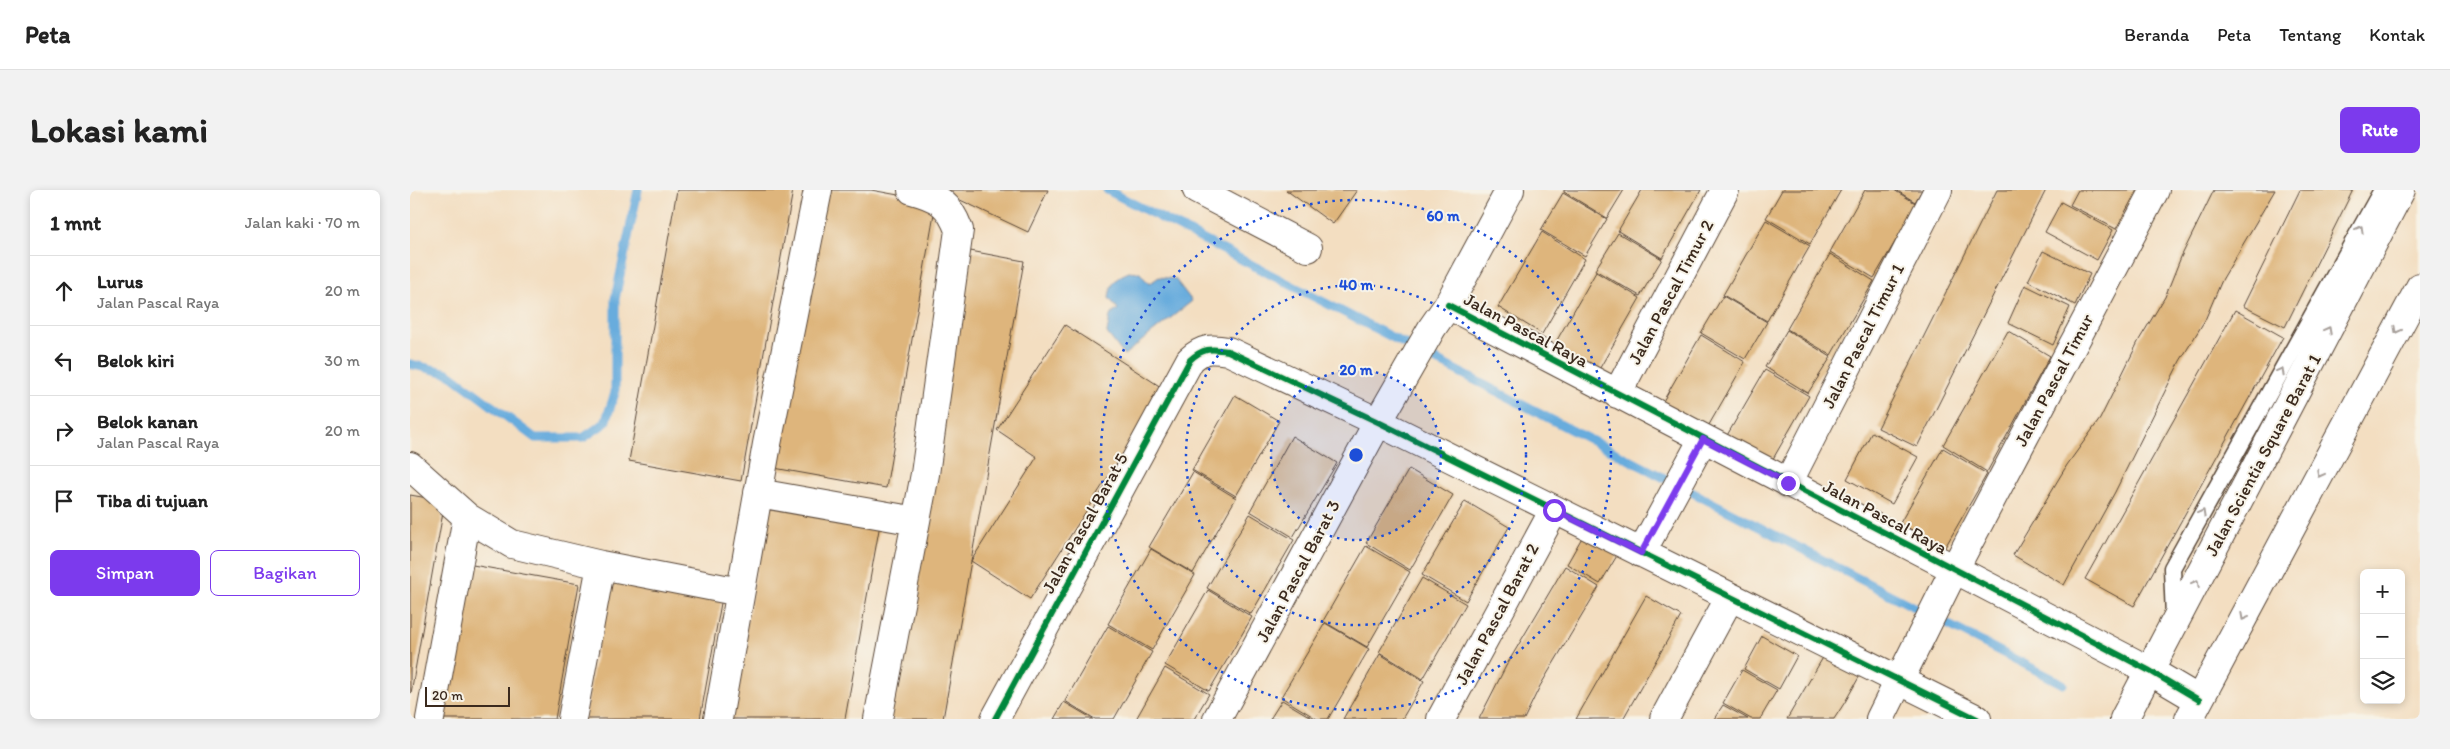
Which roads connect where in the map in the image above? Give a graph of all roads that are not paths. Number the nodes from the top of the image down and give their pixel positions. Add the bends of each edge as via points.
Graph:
1 (818, 190) edge
2 (912, 190) edge
3 (1197, 190) edge
4 (1510, 190) edge
5 (1725, 190) edge
6 (1938, 190) edge
7 (2155, 190) edge
8 (2382, 190) edge
9 (2401, 190) edge
10 (1228, 197) edge
11 (1308, 248) dead end
12 (2420, 287) edge
13 (1448, 306) junction
14 (1617, 394) junction
15 (1378, 422) junction
16 (1703, 439) junction
17 (410, 466) edge
18 (1788, 483) junction
19 (758, 493) junction
20 (1554, 510) junction
21 (467, 517) junction
22 (916, 521) junction
23 (1641, 553) junction
24 (601, 565) junction
25 (1949, 581) junction
26 (740, 592) junction
27 (1730, 597) junction
28 (2175, 624) junction
29 (2150, 671) junction
30 (1901, 681) junction
31 (2194, 710) edge
32 (430, 719) edge
33 (572, 719) edge
34 (718, 719) edge
35 (878, 719) edge
36 (996, 719) edge
37 (1217, 719) edge
38 (1441, 719) edge
39 (1664, 719) edge
40 (1880, 719) edge
41 (1977, 719) edge
42 (2124, 719) edge

1 - 19 street
2 - 22 street via 935,196 950,211 958,230
3 - 10 street
4 - 13 street, Jalan Pascal Barat 3
5 - 14 street, Jalan Pascal Timur 2
6 - 18 street, Jalan Pascal Timur 1
7 - 25 street, Jalan Pascal Timur
28 -> 8 lane via 2172,568
28 -> 9 street, Jalan Scientia Square Barat 1
10 - 11 street
12 -> 31 street
13 - 14 street, Jalan Pascal Raya
13 - 15 street, Jalan Pascal Barat 3
14 - 16 street, Jalan Pascal Raya
15 - 20 street
15 - 36 street, Jalan Pascal Barat 5 via 1228,351 1207,348 1190,360
15 - 37 street, Jalan Pascal Barat 3
16 - 18 street, Jalan Pascal Raya
16 - 23 street
17 - 21 street
18 - 25 street, Jalan Pascal Raya
19 - 22 street
19 - 26 street
20 - 23 street
20 - 38 street, Jalan Pascal Barat 2
21 - 24 street via 512,544
21 - 32 street
22 - 35 street
23 - 27 street
24 - 26 street
24 - 33 street
25 - 29 street, Jalan Pascal Raya
25 - 30 street, Jalan Pascal Timur
26 - 34 street
27 - 30 street
27 - 39 street
28 - 29 street, Jalan Scientia Square Barat 1
29 - 31 street, Jalan Pascal Raya
29 - 42 street, Jalan Scientia Square Barat 1
30 - 40 street, Jalan Pascal Timur
30 - 41 street

